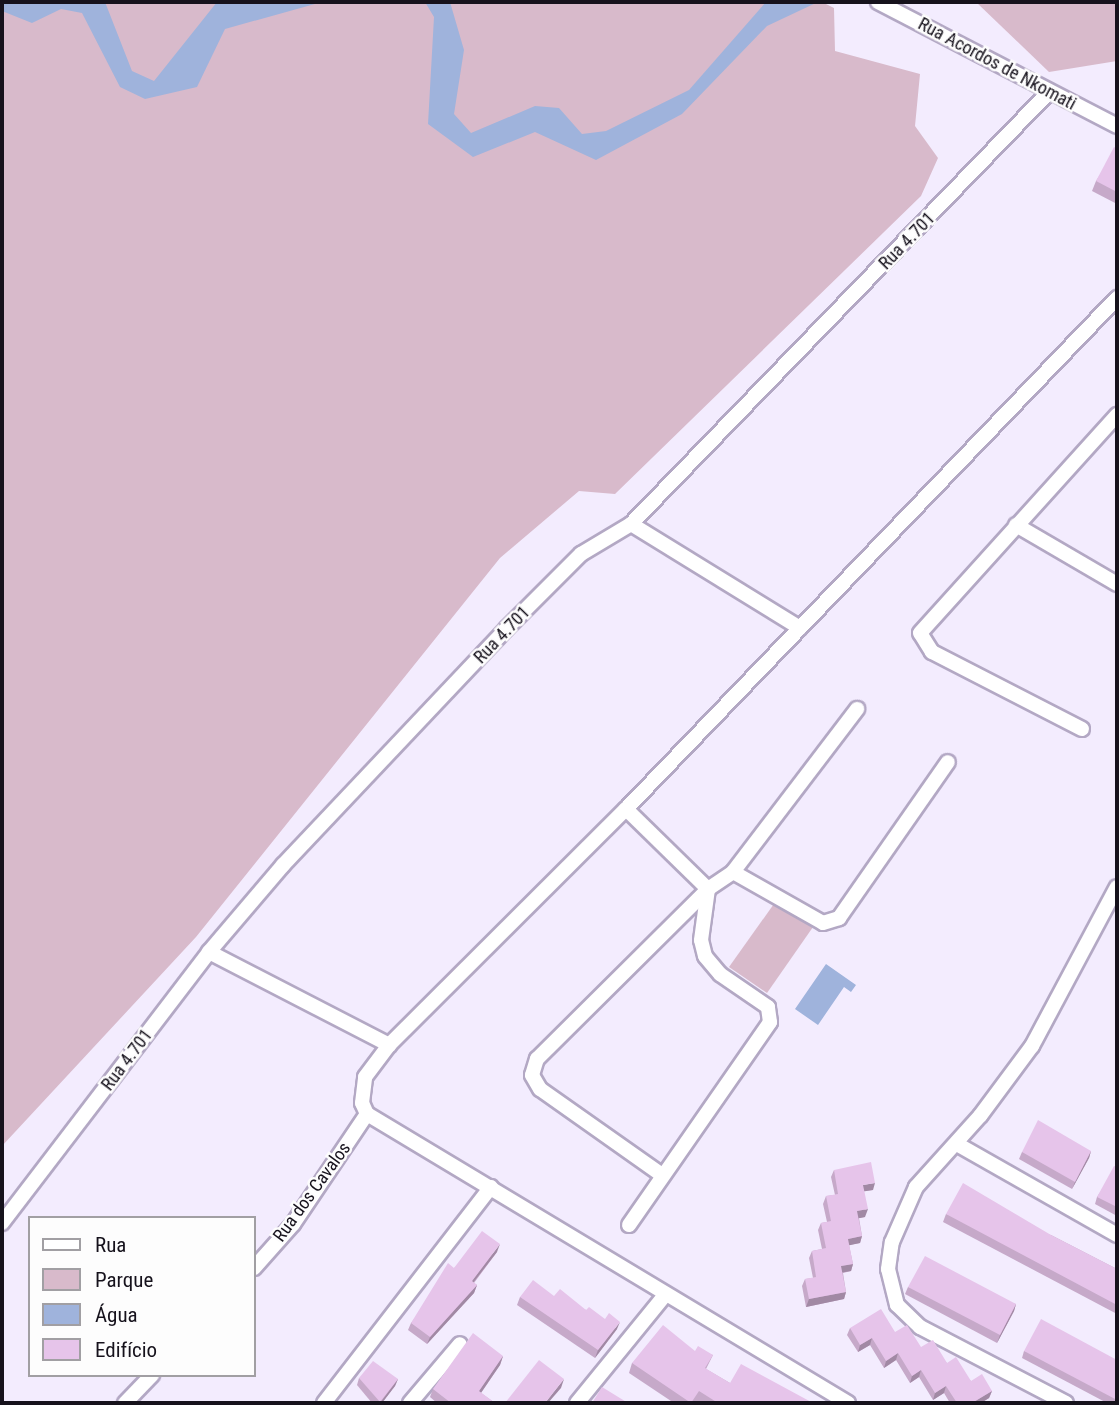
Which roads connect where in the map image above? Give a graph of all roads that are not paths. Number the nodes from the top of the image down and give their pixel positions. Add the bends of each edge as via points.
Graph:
1 (878, 2) edge
2 (1049, 92) junction
3 (1117, 127) edge
4 (1117, 298) edge
5 (1117, 415) edge
6 (631, 524) junction
7 (1016, 525) junction
8 (1117, 584) edge
9 (800, 628) junction
10 (857, 709) dead end
11 (1082, 729) dead end
12 (948, 762) dead end
13 (626, 809) junction
14 (733, 872) junction
15 (708, 889) junction
16 (1115, 896) edge
17 (209, 952) junction
18 (389, 1045) junction
19 (366, 1114) junction
20 (957, 1144) junction
21 (662, 1175) junction
22 (491, 1187) junction
23 (2, 1223) edge
24 (629, 1225) dead end
25 (1117, 1235) edge
26 (256, 1267) edge
27 (665, 1294) junction
28 (460, 1343) dead end
29 (150, 1377) edge
30 (125, 1403) edge
31 (324, 1403) edge
32 (410, 1403) edge
33 (577, 1403) edge
34 (848, 1403) edge
35 (1066, 1403) edge

1 - 2 street, Rua Acordos de Nkomati
2 - 3 street, Rua Acordos de Nkomati
2 - 6 street, Rua 4.701
4 - 9 street
5 - 7 street
6 - 9 street
6 - 17 street, Rua 4.701 via 581,554 506,629 283,865
7 - 8 street
7 - 11 street via 923,628 921,640 932,652
9 - 13 street
10 - 14 street
12 - 14 street via 834,921 823,923
13 - 15 street
13 - 18 street
14 - 15 street
15 - 21 street via 701,940 705,956 720,974 763,1002 771,1012 771,1022
15 - 21 street via 569,1025 532,1069 540,1089
16 - 20 street via 1032,1046
17 - 18 street
17 - 23 street, Rua 4.701
18 - 19 street via 365,1077 362,1103
19 - 22 street
19 - 26 street, Rua dos Cavalos via 293,1224
20 - 25 street
20 - 35 street via 916,1187 904,1209 888,1269 897,1306 920,1326
21 - 24 street
22 - 27 street
22 - 31 street
27 - 33 street
27 - 34 street
28 - 32 street
29 - 30 street

